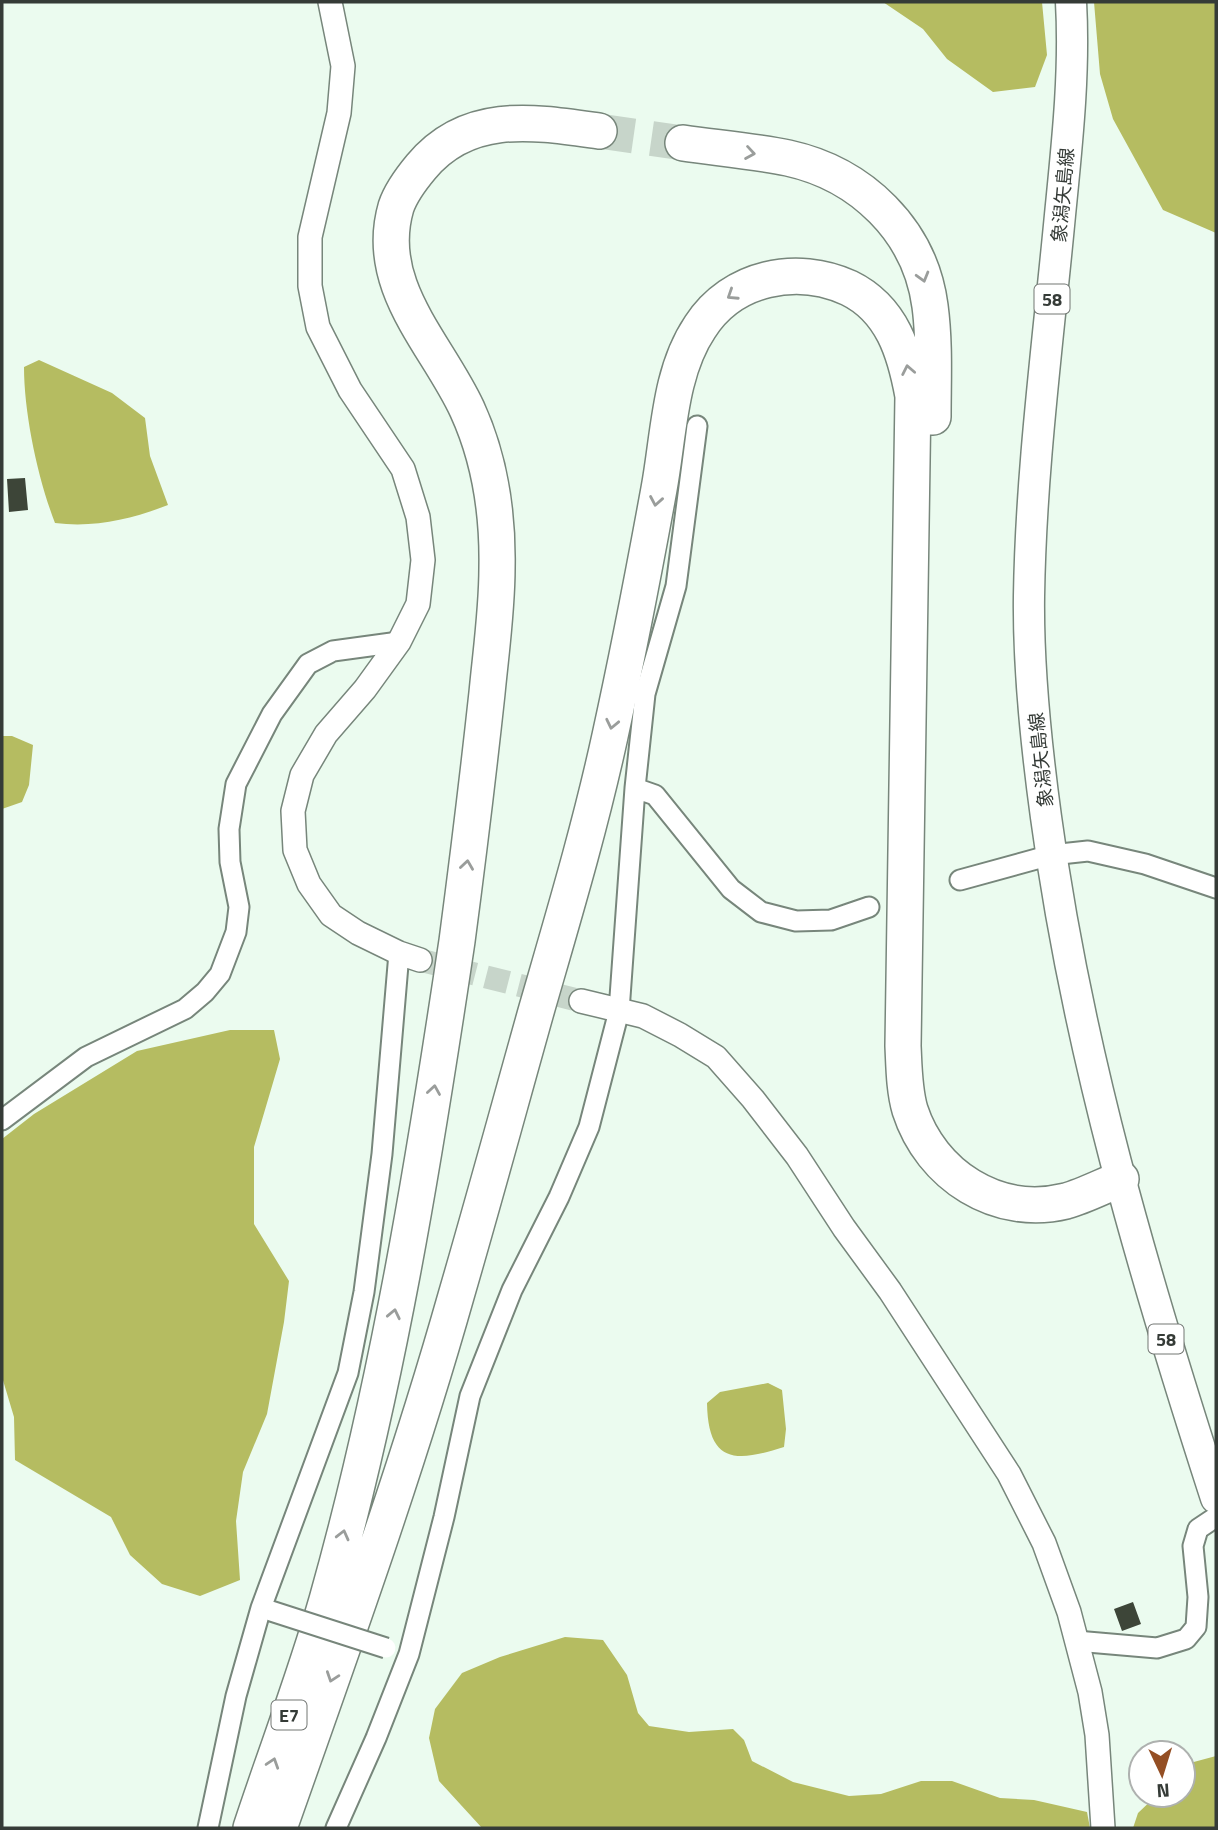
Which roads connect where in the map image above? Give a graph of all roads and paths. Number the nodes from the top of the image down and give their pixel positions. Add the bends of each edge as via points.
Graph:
1 (330, 2) edge
2 (1071, 2) edge
3 (599, 131) tunnel mouth
4 (683, 143) tunnel mouth
5 (697, 426) dead end
6 (398, 642) junction
7 (635, 788) junction
8 (1051, 855) junction
9 (960, 880) dead end
10 (1216, 888) edge
11 (869, 907) dead end
12 (410, 957) joint
13 (581, 1001) tunnel mouth
14 (619, 1011) junction
15 (2, 1120) edge
16 (1121, 1179) junction
17 (1216, 1498) edge
18 (1216, 1517) edge
19 (340, 1607) junction
20 (266, 1609) junction
21 (1076, 1641) junction
22 (409, 1654) junction
23 (208, 1828) edge
24 (251, 1828) edge
25 (279, 1828) edge
26 (336, 1828) edge
27 (1103, 1828) edge

1 - 6 street via 343,66 338,113 310,237 310,286 318,327 350,390 403,469 418,517 424,560 418,604
2 - 8 main road, 象潟矢島線 / 58 via 1069,117 1029,596 1032,679
19 -> 3 highway via 415,1213 474,818 497,576 493,494 483,450 451,377 401,292 391,234 397,205 410,179 429,156 451,140 506,122
4 -> 16 highway via 790,159 826,170 860,188 907,238 922,270 933,349 924,1047 931,1106 958,1152 1004,1178 1032,1182
5 - 7 street via 676,586 645,694
6 - 12 street via 327,734 302,775 293,811 295,850 309,884 331,915
6 - 15 street via 333,651 308,664 272,714 236,784 229,829 239,906 236,932 220,974 185,1009 86,1058
7 - 11 street via 655,795 731,889 761,912 796,921 831,920
7 - 14 street
8 - 9 street
8 - 10 street via 1088,851
8 - 16 main road, 象潟矢島線 / 58 via 1073,989
12 - 20 street via 364,1292 348,1373
13 - 14 street
14 - 21 street via 643,1016 716,1058 797,1156 1009,1474 1044,1543
14 - 22 street via 589,1128 512,1290 470,1396
16 - 17 main road, 象潟矢島線 / 58
16 -> 19 highway via 1066,1201 1008,1202 957,1180 921,1136 910,1108 903,1045 912,396 906,361 897,334 878,309 859,293 833,281 803,276 772,278 743,287 702,323 686,352 675,391 634,627 576,873 424,1408
18 - 21 street via 1198,1530 1193,1546 1196,1627 1186,1639 1157,1648
24 -> 19 highway, E7
19 -> 25 highway, E7
20 - 22 street, bridge
20 - 23 street via 236,1696
21 - 27 street via 1097,1735
22 - 26 street

